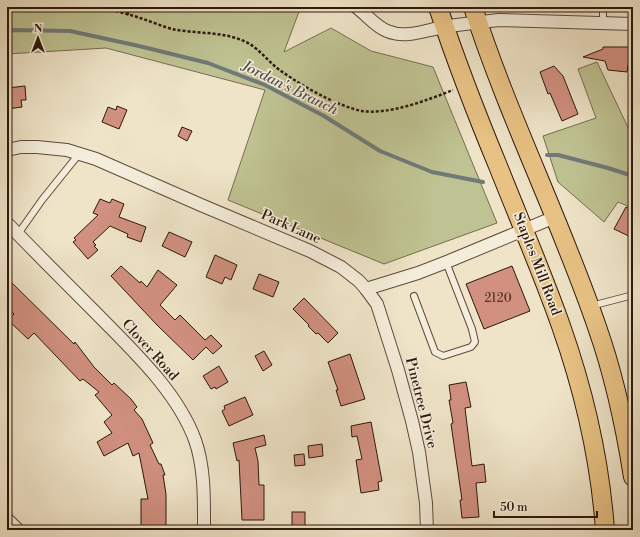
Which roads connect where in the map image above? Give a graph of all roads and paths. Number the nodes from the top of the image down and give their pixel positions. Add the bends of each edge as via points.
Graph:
1 (96, 7) edge
2 (132, 7) edge
3 (356, 7) edge
4 (438, 7) edge
5 (603, 7) edge
6 (127, 14) junction
7 (475, 14) edge
8 (603, 23) junction
9 (633, 24) edge
10 (445, 27) junction
11 (466, 84) junction
12 (7, 150) edge
13 (79, 154) junction
14 (555, 217) junction
15 (7, 224) edge
16 (524, 229) junction
17 (18, 234) junction
18 (446, 262) junction
19 (366, 289) junction
20 (414, 296) dead end
21 (632, 296) edge
22 (633, 303) edge
23 (590, 306) junction
24 (633, 477) edge
25 (7, 519) edge
26 (18, 530) edge
27 (204, 530) edge
28 (426, 530) edge
29 (605, 530) edge

1 - 6 path
2 - 6 path
3 - 10 street via 375,24 393,33 409,35
4 - 10 main road, Staples Mill Road
5 - 8 lane
6 - 11 path via 169,28 246,42 257,48 289,77 340,104 363,111 389,110 437,96
7 - 8 street via 499,20
7 - 10 street
7 - 14 main road
8 - 9 street
10 - 11 main road, Staples Mill Road
11 - 16 main road, Staples Mill Road
12 - 13 street, Park Lane via 37,147
13 - 17 lane
13 - 19 street, Park Lane via 310,251 341,267
14 - 16 street
14 - 23 main road
15 - 17 street, Clover Road
16 - 18 street
16 - 29 main road, Staples Mill Road via 576,374 597,469
17 - 27 street, Clover Road via 154,374 174,400 194,440 200,461
18 - 19 street
18 - 20 lane via 475,342 470,347 442,356 435,352
19 - 28 street, Pinetree Drive via 377,304 412,421 426,503
21 - 22 lane
21 - 23 lane
23 - 24 main road via 617,394
25 - 26 street

